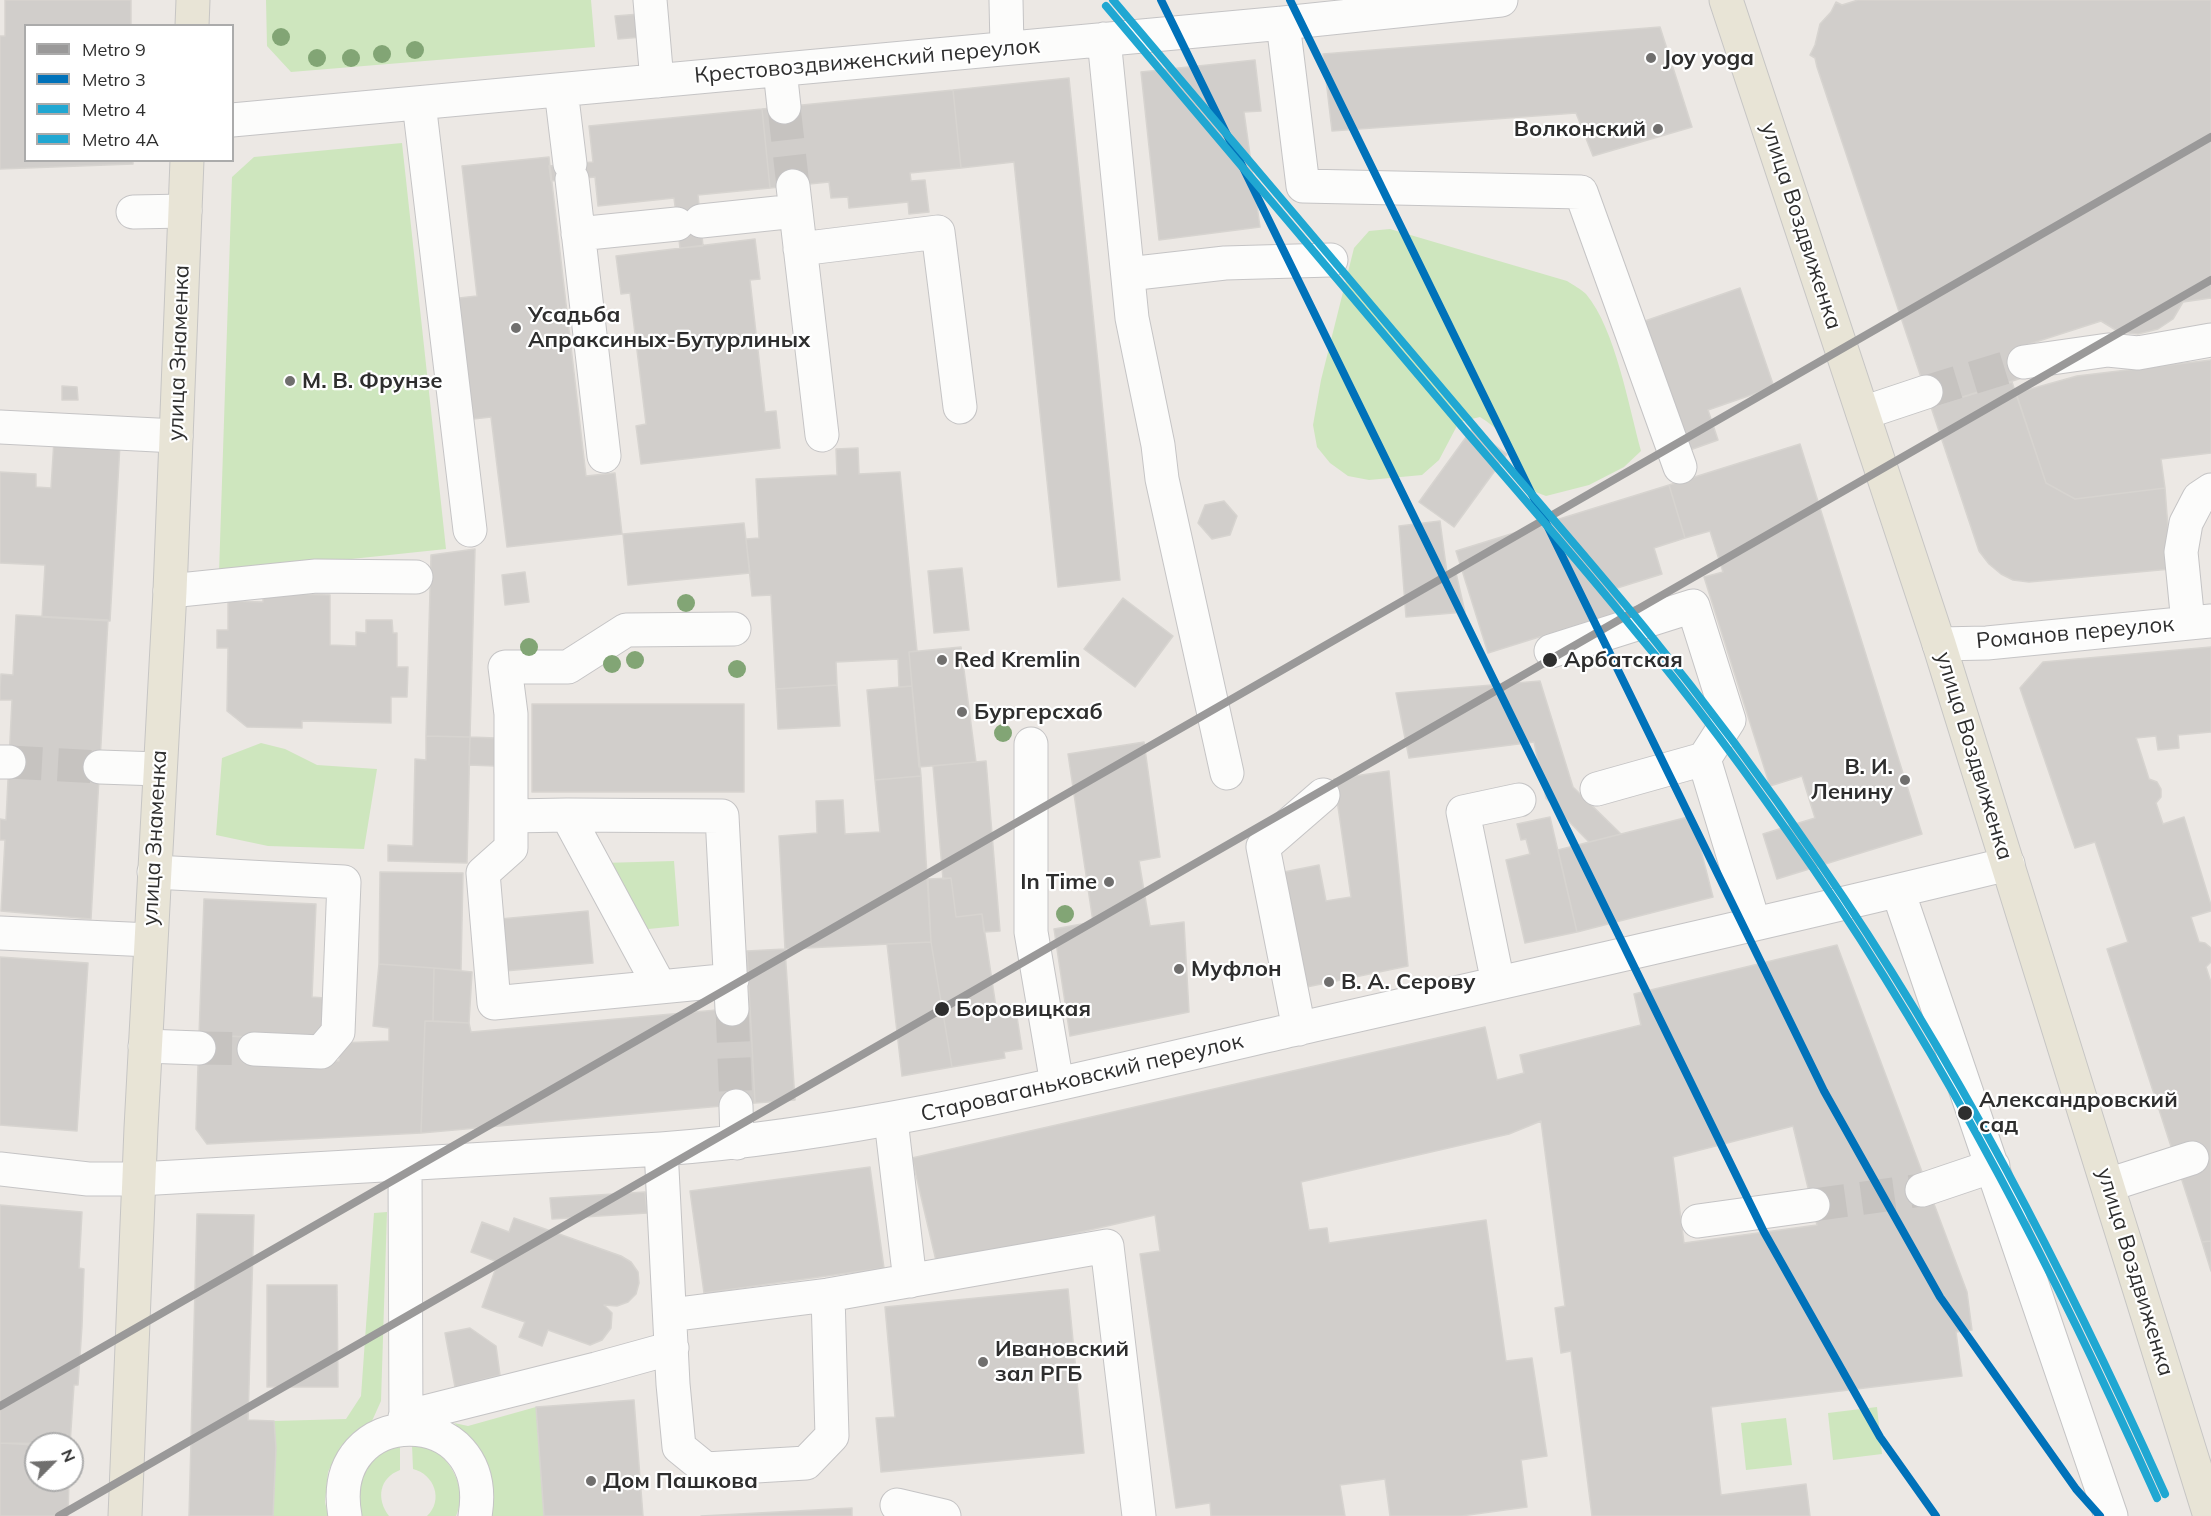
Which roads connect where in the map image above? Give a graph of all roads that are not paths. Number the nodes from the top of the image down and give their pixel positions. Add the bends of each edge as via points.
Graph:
1 (193, 0) edge
2 (650, 0) edge
3 (1006, 0) edge
4 (1501, 0) edge
5 (1726, 0) edge
6 (1283, 23) junction
7 (192, 24) edge
8 (1104, 39) junction
9 (1007, 48) junction
10 (780, 70) junction
11 (657, 81) junction
12 (561, 90) junction
13 (419, 103) junction
14 (784, 107) tunnel mouth
15 (234, 120) edge
16 (187, 162) edge
17 (185, 211) junction
18 (133, 212) dead end
19 (578, 234) junction
20 (800, 249) junction
21 (1331, 260) dead end
22 (1128, 274) junction
23 (2211, 340) edge
24 (2024, 362) tunnel mouth
25 (1926, 392) tunnel mouth
26 (960, 407) dead end
27 (1863, 413) junction
28 (0, 427) edge
29 (176, 435) junction
30 (822, 435) dead end
31 (604, 456) dead end
32 (1680, 467) dead end
33 (2211, 490) edge
34 (470, 530) dead end
35 (416, 577) dead end
36 (170, 591) junction
37 (2200, 622) edge
38 (734, 629) dead end
39 (1939, 644) junction
40 (1551, 651) dead end
41 (1031, 744) dead end
42 (1704, 759) junction
43 (100, 767) tunnel mouth
44 (159, 769) junction
45 (1227, 772) dead end
46 (1597, 789) dead end
47 (1323, 795) dead end
48 (1519, 800) dead end
49 (567, 815) junction
50 (511, 816) junction
51 (2008, 864) junction
52 (154, 873) junction
53 (1898, 891) junction
54 (1754, 924) junction
55 (0, 933) edge
56 (150, 940) junction
57 (1498, 983) junction
58 (660, 987) junction
59 (1299, 1029) junction
60 (145, 1046) junction
61 (199, 1048) tunnel mouth
62 (254, 1049) tunnel mouth
63 (1057, 1084) junction
64 (736, 1106) tunnel mouth
65 (891, 1120) junction
66 (737, 1143) junction
67 (661, 1149) junction
68 (2192, 1158) dead end
69 (405, 1164) junction
70 (1993, 1166) junction
71 (0, 1169) edge
72 (139, 1179) junction
73 (2108, 1185) junction
74 (1922, 1190) tunnel mouth
75 (1813, 1205) tunnel mouth
76 (1698, 1221) dead end
77 (910, 1281) junction
78 (828, 1295) junction
79 (670, 1315) junction
80 (672, 1348) junction
81 (406, 1422) junction
82 (897, 1505) dead end
83 (124, 1516) edge
84 (345, 1516) edge
85 (475, 1516) edge
86 (944, 1516) edge
87 (1139, 1516) edge
88 (2111, 1516) edge
89 (2210, 1516) edge

1 - 7 main road
2 - 11 street
3 - 9 street
4 - 6 street, Крестовоздвиженский переулок
5 - 27 main road, улица Воздвиженка
6 - 8 street, Крестовоздвиженский переулок
6 - 32 street via 1303,186 1581,192
8 - 9 street, Крестовоздвиженский переулок
8 - 22 street
9 - 10 street, Крестовоздвиженский переулок
10 - 11 street, Крестовоздвиженский переулок
10 - 14 street
11 - 12 street, Крестовоздвиженский переулок
12 - 13 street, Крестовоздвиженский переулок
12 - 19 street
13 - 15 street, Крестовоздвиженский переулок
13 - 34 street
16 - 17 main road, улица Знаменка
17 - 18 street
17 - 29 main road, улица Знаменка
19 - 20 street via 689,222 794,198
19 - 31 street
20 - 26 street via 938,232
20 - 30 street
21 - 22 street via 1225,263
22 - 45 street via 1132,318 1162,479
23 - 24 street via 2138,353 2108,351
25 - 27 street
27 - 39 main road, улица Воздвиженка
28 - 29 street
29 - 36 main road, улица Знаменка
33 - 37 street via 2199,498 2186,523 2181,552
35 - 36 street via 316,576
36 - 44 main road, улица Знаменка
37 - 39 street, Романов переулок via 1987,643
38 - 50 street via 626,630 568,667 505,667 511,714
39 - 51 main road, улица Воздвиженка
40 - 42 street via 1693,606 1729,720
41 - 63 street via 1031,932
42 - 46 street
42 - 54 street
43 - 44 street
44 - 52 main road, улица Знаменка
47 - 59 street via 1263,847
48 - 57 street via 1463,812
49 - 50 street
49 - 58 street
49 - 58 street via 722,816 732,995
50 - 58 street via 511,848 483,873 494,1003
51 - 53 street, Староваганьковский переулок
51 - 73 main road, улица Воздвиженка
52 - 56 main road, улица Знаменка
52 - 62 street via 344,882 338,1032 321,1052
53 - 54 street, Староваганьковский переулок
53 - 70 street
54 - 57 street, Староваганьковский переулок
55 - 56 street
56 - 60 main road, улица Знаменка
57 - 59 street, Староваганьковский переулок
59 - 63 street, Староваганьковский переулок
60 - 61 street
60 - 72 main road, улица Знаменка
63 - 65 street, Староваганьковский переулок
64 - 66 street
65 - 66 street, Староваганьковский переулок
65 - 77 street
66 - 67 street, Староваганьковский переулок
67 - 69 street, Староваганьковский переулок
67 - 79 street
68 - 73 street
69 - 72 street, Староваганьковский переулок
69 - 81 street
70 - 74 street
70 - 88 street
71 - 72 street, Староваганьковский переулок via 88,1179
72 - 83 main road, улица Знаменка
73 - 89 main road, улица Воздвиженка
75 - 76 street
77 - 78 street
77 - 87 street via 1107,1246
78 - 79 street
78 - 80 street via 832,1436 806,1462 706,1469 679,1447
79 - 80 street
80 - 81 street
81 - 84 street via 367,1443 353,1458 344,1478
81 - 85 street via 447,1439 464,1454 474,1472 478,1494
82 - 86 street

